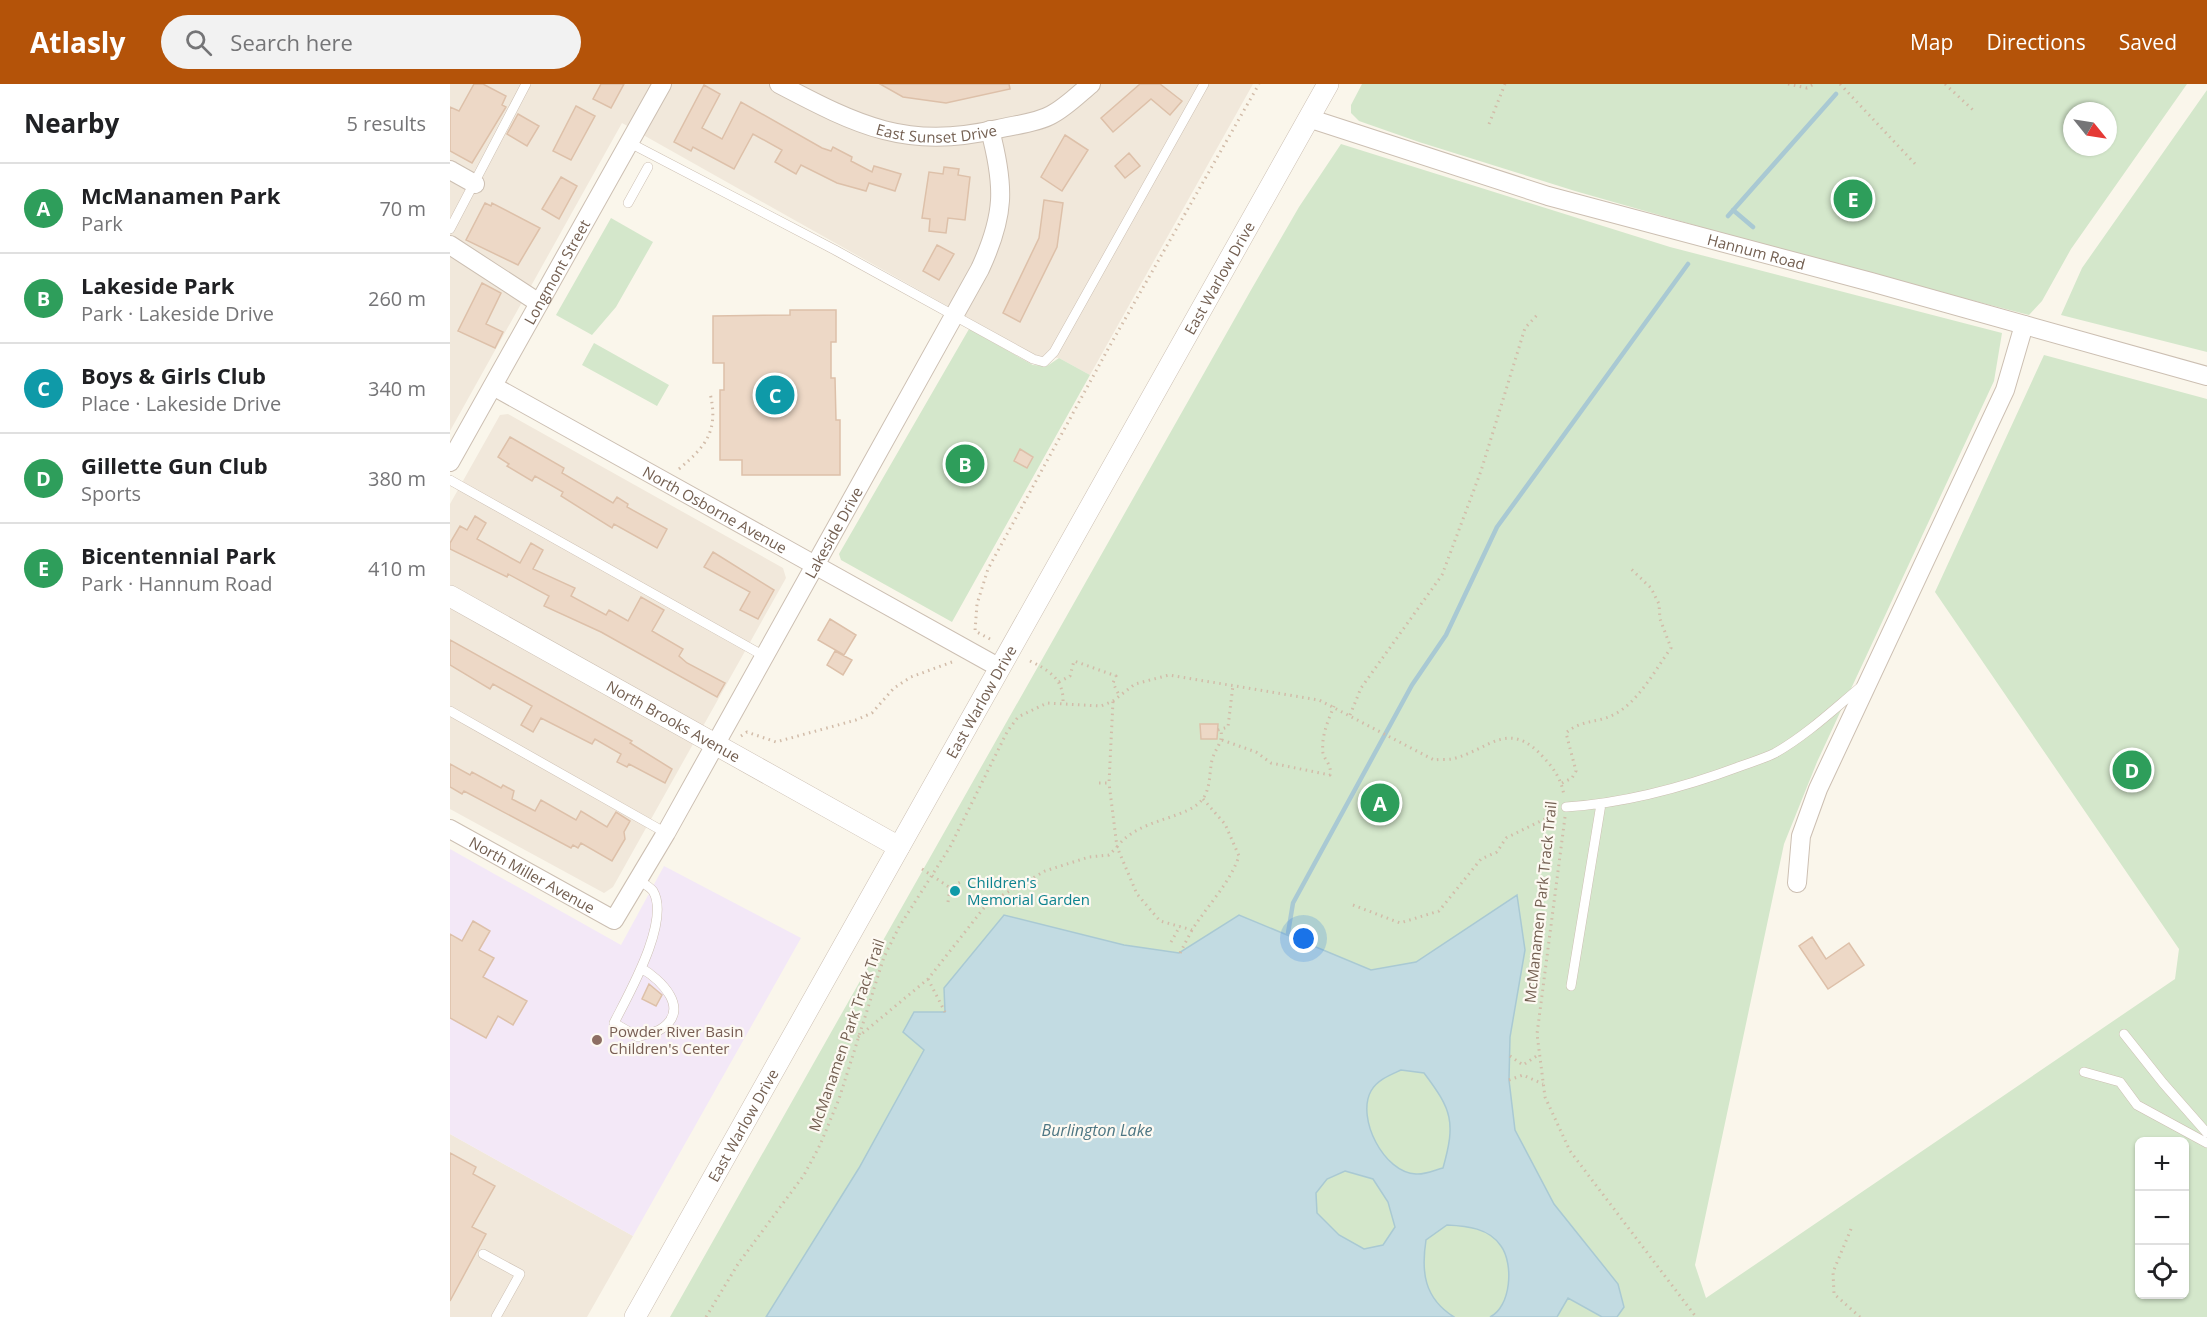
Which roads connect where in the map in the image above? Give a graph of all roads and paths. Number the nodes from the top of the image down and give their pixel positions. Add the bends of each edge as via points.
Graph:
1 (526, 84) edge
2 (662, 84) edge
3 (779, 84) edge
4 (1091, 84) edge
5 (1204, 84) edge
6 (1259, 84) edge
7 (1328, 84) edge
8 (1505, 84) edge
9 (1788, 84) edge
10 (1814, 84) edge
11 (1840, 84) edge
12 (1945, 84) edge
13 (1973, 110) dead end
14 (1308, 118) junction
15 (1489, 124) dead end
16 (990, 130) junction
17 (630, 143) junction
18 (648, 167) dead end
19 (1918, 167) dead end
20 (450, 170) edge
21 (475, 184) junction
22 (628, 203) dead end
23 (450, 228) edge
24 (450, 245) edge
25 (539, 303) junction
26 (1538, 314) dead end
27 (954, 315) junction
28 (2024, 325) junction
29 (2207, 376) edge
30 (493, 386) junction
31 (710, 393) dead end
32 (450, 462) edge
33 (679, 470) dead end
34 (450, 480) edge
35 (815, 565) junction
36 (1630, 568) dead end
37 (450, 596) edge
38 (990, 639) dead end
39 (764, 656) junction
40 (1030, 661) dead end
41 (952, 662) dead end
42 (999, 668) junction
43 (1874, 675) junction
44 (1059, 682) junction
45 (1233, 686) junction
46 (1120, 697) junction
47 (1113, 701) junction
48 (1063, 702) junction
49 (1334, 706) junction
50 (450, 711) edge
51 (1350, 715) junction
52 (741, 736) dead end
53 (1222, 740) junction
54 (715, 744) junction
55 (1099, 783) dead end
56 (1109, 783) junction
57 (1562, 783) junction
58 (1203, 799) junction
59 (1601, 804) junction
60 (1566, 807) junction
61 (450, 829) edge
62 (666, 833) junction
63 (899, 847) junction
64 (1117, 847) junction
65 (922, 869) dead end
66 (931, 875) junction
67 (638, 880) junction
68 (962, 880) dead end
69 (1797, 883) dead end
70 (950, 888) junction
71 (958, 893) dead end
72 (948, 902) dead end
73 (1353, 905) dead end
74 (614, 920) joint
75 (1180, 926) junction
76 (1192, 930) junction
77 (1171, 942) dead end
78 (1180, 953) dead end
79 (641, 968) junction
80 (928, 979) junction
81 (1571, 986) dead end
82 (945, 1012) dead end
83 (2124, 1034) dead end
84 (857, 1038) junction
85 (1539, 1055) junction
86 (1510, 1056) dead end
87 (1523, 1065) junction
88 (2084, 1072) dead end
89 (1523, 1075) junction
90 (1509, 1080) dead end
91 (1543, 1083) junction
92 (2207, 1133) edge
93 (2207, 1143) edge
94 (1851, 1229) dead end
95 (483, 1254) dead end
96 (496, 1317) edge
97 (635, 1317) edge
98 (706, 1317) edge
99 (1696, 1317) edge
100 (1860, 1317) edge

1 - 21 lane
2 - 17 street, Longmont Street
3 - 16 street, East Sunset Drive via 839,116 877,130 929,138
4 - 16 street, East Sunset Drive via 1050,116
5 - 27 lane via 1054,352 1044,362
6 - 38 path via 988,569 977,604 975,631
7 - 14 street, East Warlow Drive
8 - 15 path
9 - 10 path via 1808,88
11 - 19 path
12 - 13 path
14 - 28 street, Hannum Road via 1548,196
14 - 42 street, East Warlow Drive
16 - 27 street, Lakeside Drive via 1000,166 1001,209 995,238
17 - 25 street, Longmont Street
17 - 27 lane
18 - 22 lane
20 - 21 street
21 - 23 lane
24 - 25 street
25 - 30 street, Longmont Street
26 - 51 path via 1525,328 1481,471 1443,575 1361,688
27 - 35 street, Lakeside Drive
28 - 29 street, Hannum Road
28 - 43 street via 2006,390
30 - 32 street, Longmont Street
30 - 35 street, North Osborne Avenue
31 - 33 path via 714,411 710,436
34 - 39 lane
35 - 39 street, Lakeside Drive
35 - 42 street, North Osborne Avenue
36 - 57 path via 1651,588 1671,648 1630,704 1613,716 1574,726 1566,733 1576,771
37 - 54 street, North Brooks Avenue
39 - 54 street, Lakeside Drive
40 - 44 path via 1047,669
41 - 52 path via 910,677 894,688 872,713 856,720 776,742 747,732
42 - 63 street, East Warlow Drive
43 - 59 lane via 1775,753 1712,777
43 - 69 street via 1818,789 1801,836
44 - 46 path via 1070,676 1074,661 1116,675 1113,683
44 - 48 path
45 - 46 path, McManamen Park Track Trail via 1168,675 1136,684
45 - 49 path, McManamen Park Track Trail
45 - 53 path via 1228,727 1219,730
46 - 47 path, McManamen Park Track Trail
47 - 48 path, McManamen Park Track Trail via 1101,706
47 - 56 path
48 - 66 path, McManamen Park Track Trail via 1047,702 1018,717 950,847
49 - 51 path, McManamen Park Track Trail
49 - 53 path via 1324,730 1323,753 1332,769 1330,775 1271,763 1256,752
50 - 62 lane
51 - 57 path, McManamen Park Track Trail via 1434,760 1452,759 1489,741 1523,741 1534,747
53 - 58 path via 1213,758 1209,788
54 - 62 street, Lakeside Drive
54 - 63 street, North Brooks Avenue
55 - 56 path
56 - 64 path
57 - 60 path, McManamen Park Track Trail
58 - 64 path via 1188,810 1150,822 1126,835
58 - 76 path via 1225,824 1239,856 1234,871
59 - 60 lane
59 - 81 lane
60 - 73 path via 1506,838 1497,852 1482,859 1439,911 1400,923
60 - 85 path, McManamen Park Track Trail via 1537,1034
61 - 74 street, North Miller Avenue
62 - 67 street, Lakeside Drive
63 - 97 street, East Warlow Drive
64 - 75 path via 1137,894 1160,921
64 - 80 path via 1109,855 1045,871 987,904
65 - 66 path
66 - 70 path
66 - 84 path, McManamen Park Track Trail via 884,957
67 - 74 street, Lakeside Drive
67 - 79 lane via 652,890 658,906
68 - 70 path
70 - 71 path
70 - 72 path
75 - 76 path
75 - 77 path
76 - 78 path
79 - 79 lane via 614,1023 638,1037 661,1029 671,1019 673,1003 668,988
80 - 82 path
80 - 84 path
83 - 92 lane
84 - 98 path, McManamen Park Track Trail via 839,1099 804,1175 738,1264
85 - 87 path
85 - 91 path, McManamen Park Track Trail
86 - 87 path
87 - 89 path
88 - 93 lane via 2120,1082 2137,1105
89 - 90 path
89 - 91 path
91 - 99 path, McManamen Park Track Trail via 1549,1107 1570,1151
94 - 100 path via 1833,1272 1834,1294
95 - 96 lane via 520,1274

